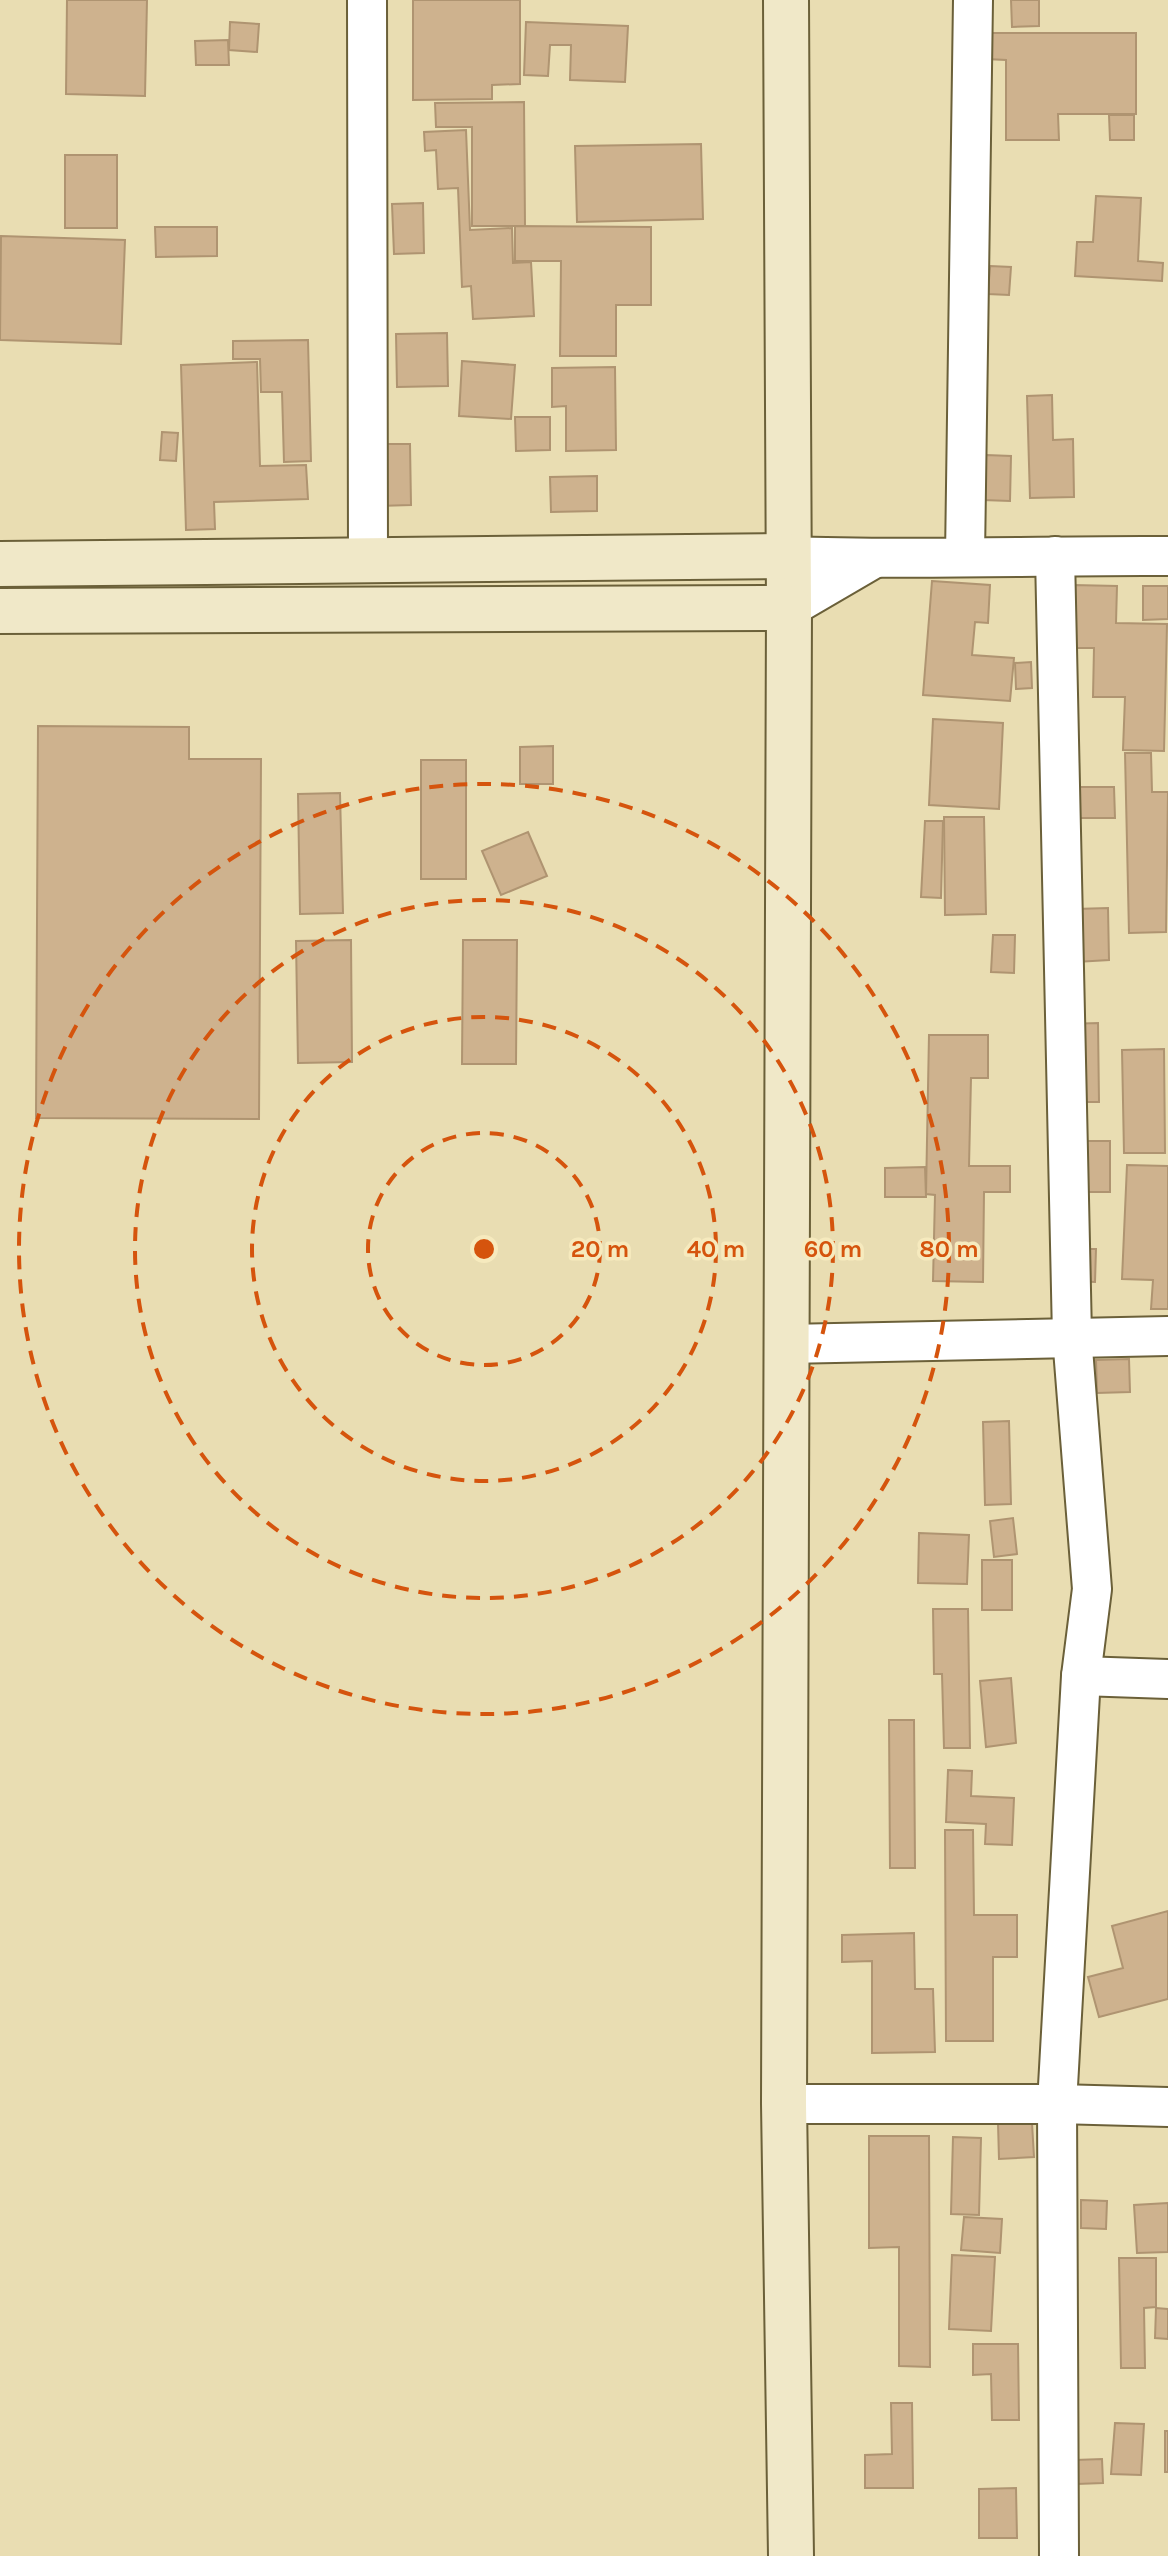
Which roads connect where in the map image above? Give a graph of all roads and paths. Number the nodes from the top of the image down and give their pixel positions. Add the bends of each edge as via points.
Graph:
1 (367, 0) edge
2 (786, 0) edge
3 (973, 0) edge
4 (788, 556) junction
5 (965, 556) junction
6 (1055, 556) junction
7 (1168, 556) edge
8 (368, 559) junction
9 (873, 559) junction
10 (0, 564) edge
11 (789, 608) junction
12 (0, 611) edge
13 (1072, 1336) junction
14 (1168, 1336) edge
15 (786, 1344) junction
16 (1081, 1676) junction
17 (1168, 1679) edge
18 (784, 2104) junction
19 (1057, 2104) junction
20 (1168, 2107) edge
21 (791, 2556) edge
22 (1059, 2556) edge

1 - 8 street
2 - 4 street
3 - 5 street
4 - 8 street
4 - 9 street
4 - 11 street
5 - 6 street
5 - 9 street
6 - 7 street
6 - 13 street
8 - 10 street
9 - 11 street
11 - 12 street
11 - 15 street
13 - 14 street
13 - 15 street
13 - 16 street via 1092,1589
15 - 18 street
16 - 17 street
16 - 19 street
18 - 19 street
18 - 21 street
19 - 20 street
19 - 22 street

